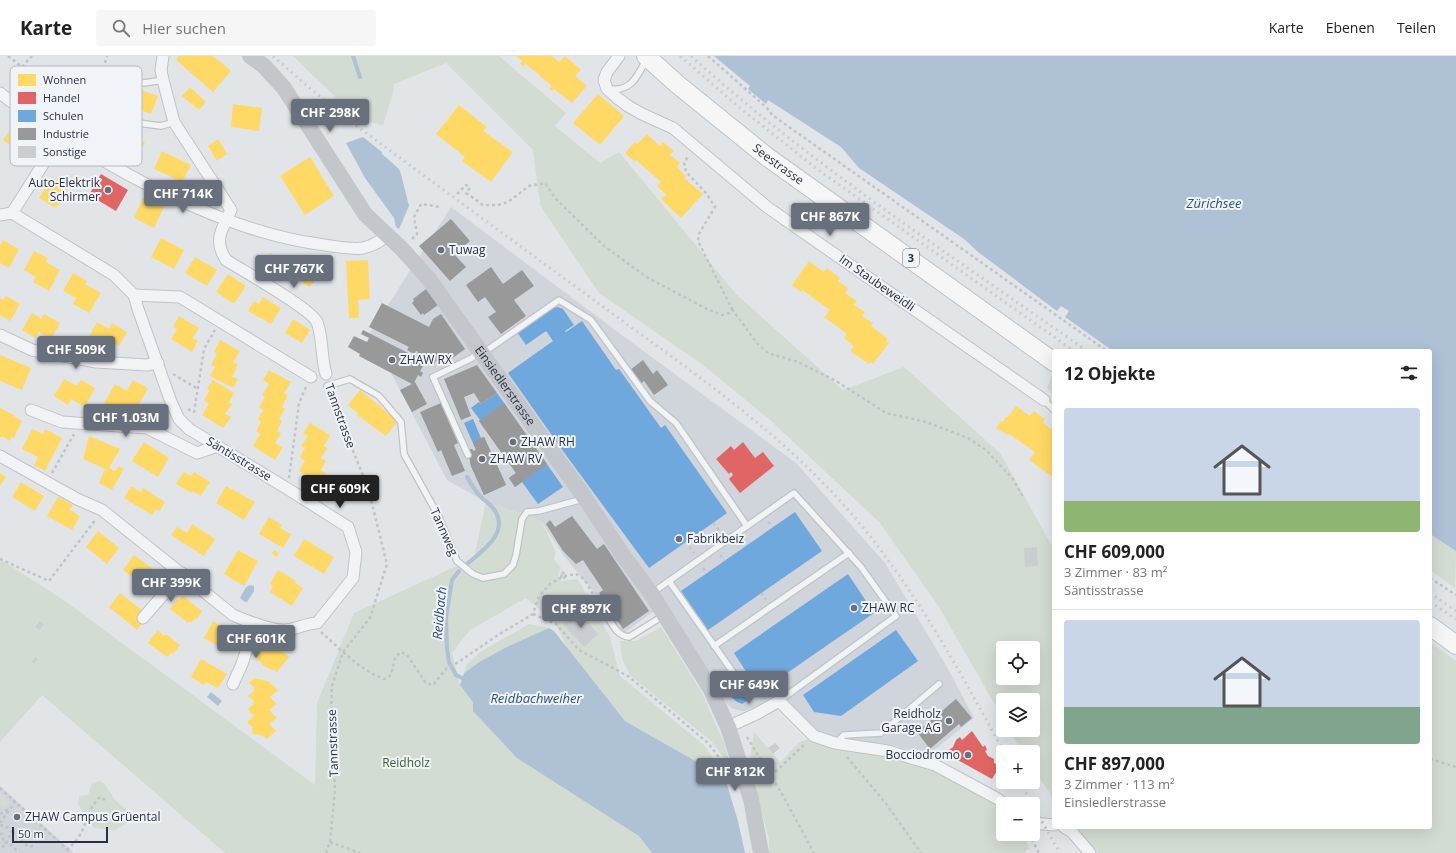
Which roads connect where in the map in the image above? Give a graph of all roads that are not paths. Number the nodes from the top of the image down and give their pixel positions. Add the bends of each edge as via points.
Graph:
1 (163, 56) edge
2 (250, 56) edge
3 (619, 56) edge
4 (647, 56) edge
5 (163, 80) junction
6 (142, 82) edge
7 (607, 89) junction
8 (0, 93) edge
9 (10, 100) edge
10 (174, 122) junction
11 (142, 124) edge
12 (42, 166) edge
13 (112, 166) edge
14 (12, 213) junction
15 (0, 215) edge
16 (227, 220) junction
17 (388, 236) junction
18 (134, 295) junction
19 (0, 335) edge
20 (481, 352) junction
21 (1052, 361) edge
22 (158, 363) junction
23 (326, 374) dead end
24 (311, 377) road end
25 (327, 386) road end
26 (1044, 400) joint
27 (1052, 408) edge
28 (31, 410) dead end
29 (218, 446) junction
30 (468, 455) dead end
31 (0, 456) edge
32 (586, 498) junction
33 (747, 526) junction
34 (849, 553) junction
35 (182, 573) junction
36 (669, 581) junction
37 (651, 593) junction
38 (606, 614) road end
39 (665, 614) junction
40 (143, 618) dead end
41 (255, 624) junction
42 (1432, 627) edge
43 (1456, 645) edge
44 (714, 646) junction
45 (737, 678) dead end
46 (233, 684) dead end
47 (939, 684) dead end
48 (779, 701) junction
49 (728, 727) junction
50 (835, 743) junction
51 (996, 798) edge
52 (1040, 824) edge
53 (1052, 825) edge
54 (1067, 829) edge
55 (761, 853) edge
56 (1090, 853) edge

1 - 5 street, Tannstrasse
2 - 17 main road, Einsiedlerstrasse via 264,66 284,88 365,214
3 - 7 street via 605,76
4 - 7 lane via 632,83 624,89
4 - 21 main road, Seestrasse / 3 via 677,84 766,156
5 - 6 lane
5 - 10 street, Tannstrasse
7 - 26 street, Im Staubeweidli via 628,106 673,128 767,206
8 - 9 street
10 - 11 lane via 161,126
10 - 16 street, Tannstrasse via 231,210
12 - 14 street
13 - 16 street via 176,199
14 - 15 street
14 - 18 street, Säntisstrasse via 114,276
16 - 17 street via 300,242 334,247 363,248 376,244
16 - 23 street, Tannstrasse via 221,229 220,252 226,260 305,309 316,321
17 - 20 main road, Einsiedlerstrasse via 428,278
18 - 22 street, Säntisstrasse
18 - 24 street via 180,297
19 - 22 street via 32,350 96,362 148,366
20 - 30 lane via 433,377
20 - 32 main road, Einsiedlerstrasse
20 - 33 lane via 559,300 591,320 650,401 676,423
22 - 29 street, Säntisstrasse via 179,419 189,429
25 - 32 lane, Tannweg via 350,379 378,396 401,422 404,454 439,517 458,561 473,574 484,578 504,574 513,565 522,519 527,512
26 - 27 lane
28 - 29 street via 62,422 148,428 197,453
29 - 41 street, Säntisstrasse via 348,527 356,552 354,578 317,623 284,630
31 - 35 street, Säntisstrasse via 102,510
32 - 37 main road, Einsiedlerstrasse
33 - 34 lane via 794,493
33 - 36 lane
34 - 44 lane
34 - 48 lane via 896,616
35 - 40 street
35 - 41 street, Säntisstrasse via 233,615
36 - 37 lane
36 - 44 lane
37 - 39 main road, Einsiedlerstrasse
38 - 39 lane via 618,633 629,637
39 - 49 main road, Einsiedlerstrasse via 710,688
41 - 46 street
42 - 43 main road
44 - 45 lane
47 - 50 lane via 881,733 844,735
48 - 49 street
48 - 50 street via 814,736
49 - 55 main road, Einsiedlerstrasse via 752,799
50 - 51 street via 888,751 935,765
52 - 53 street
54 - 56 street

